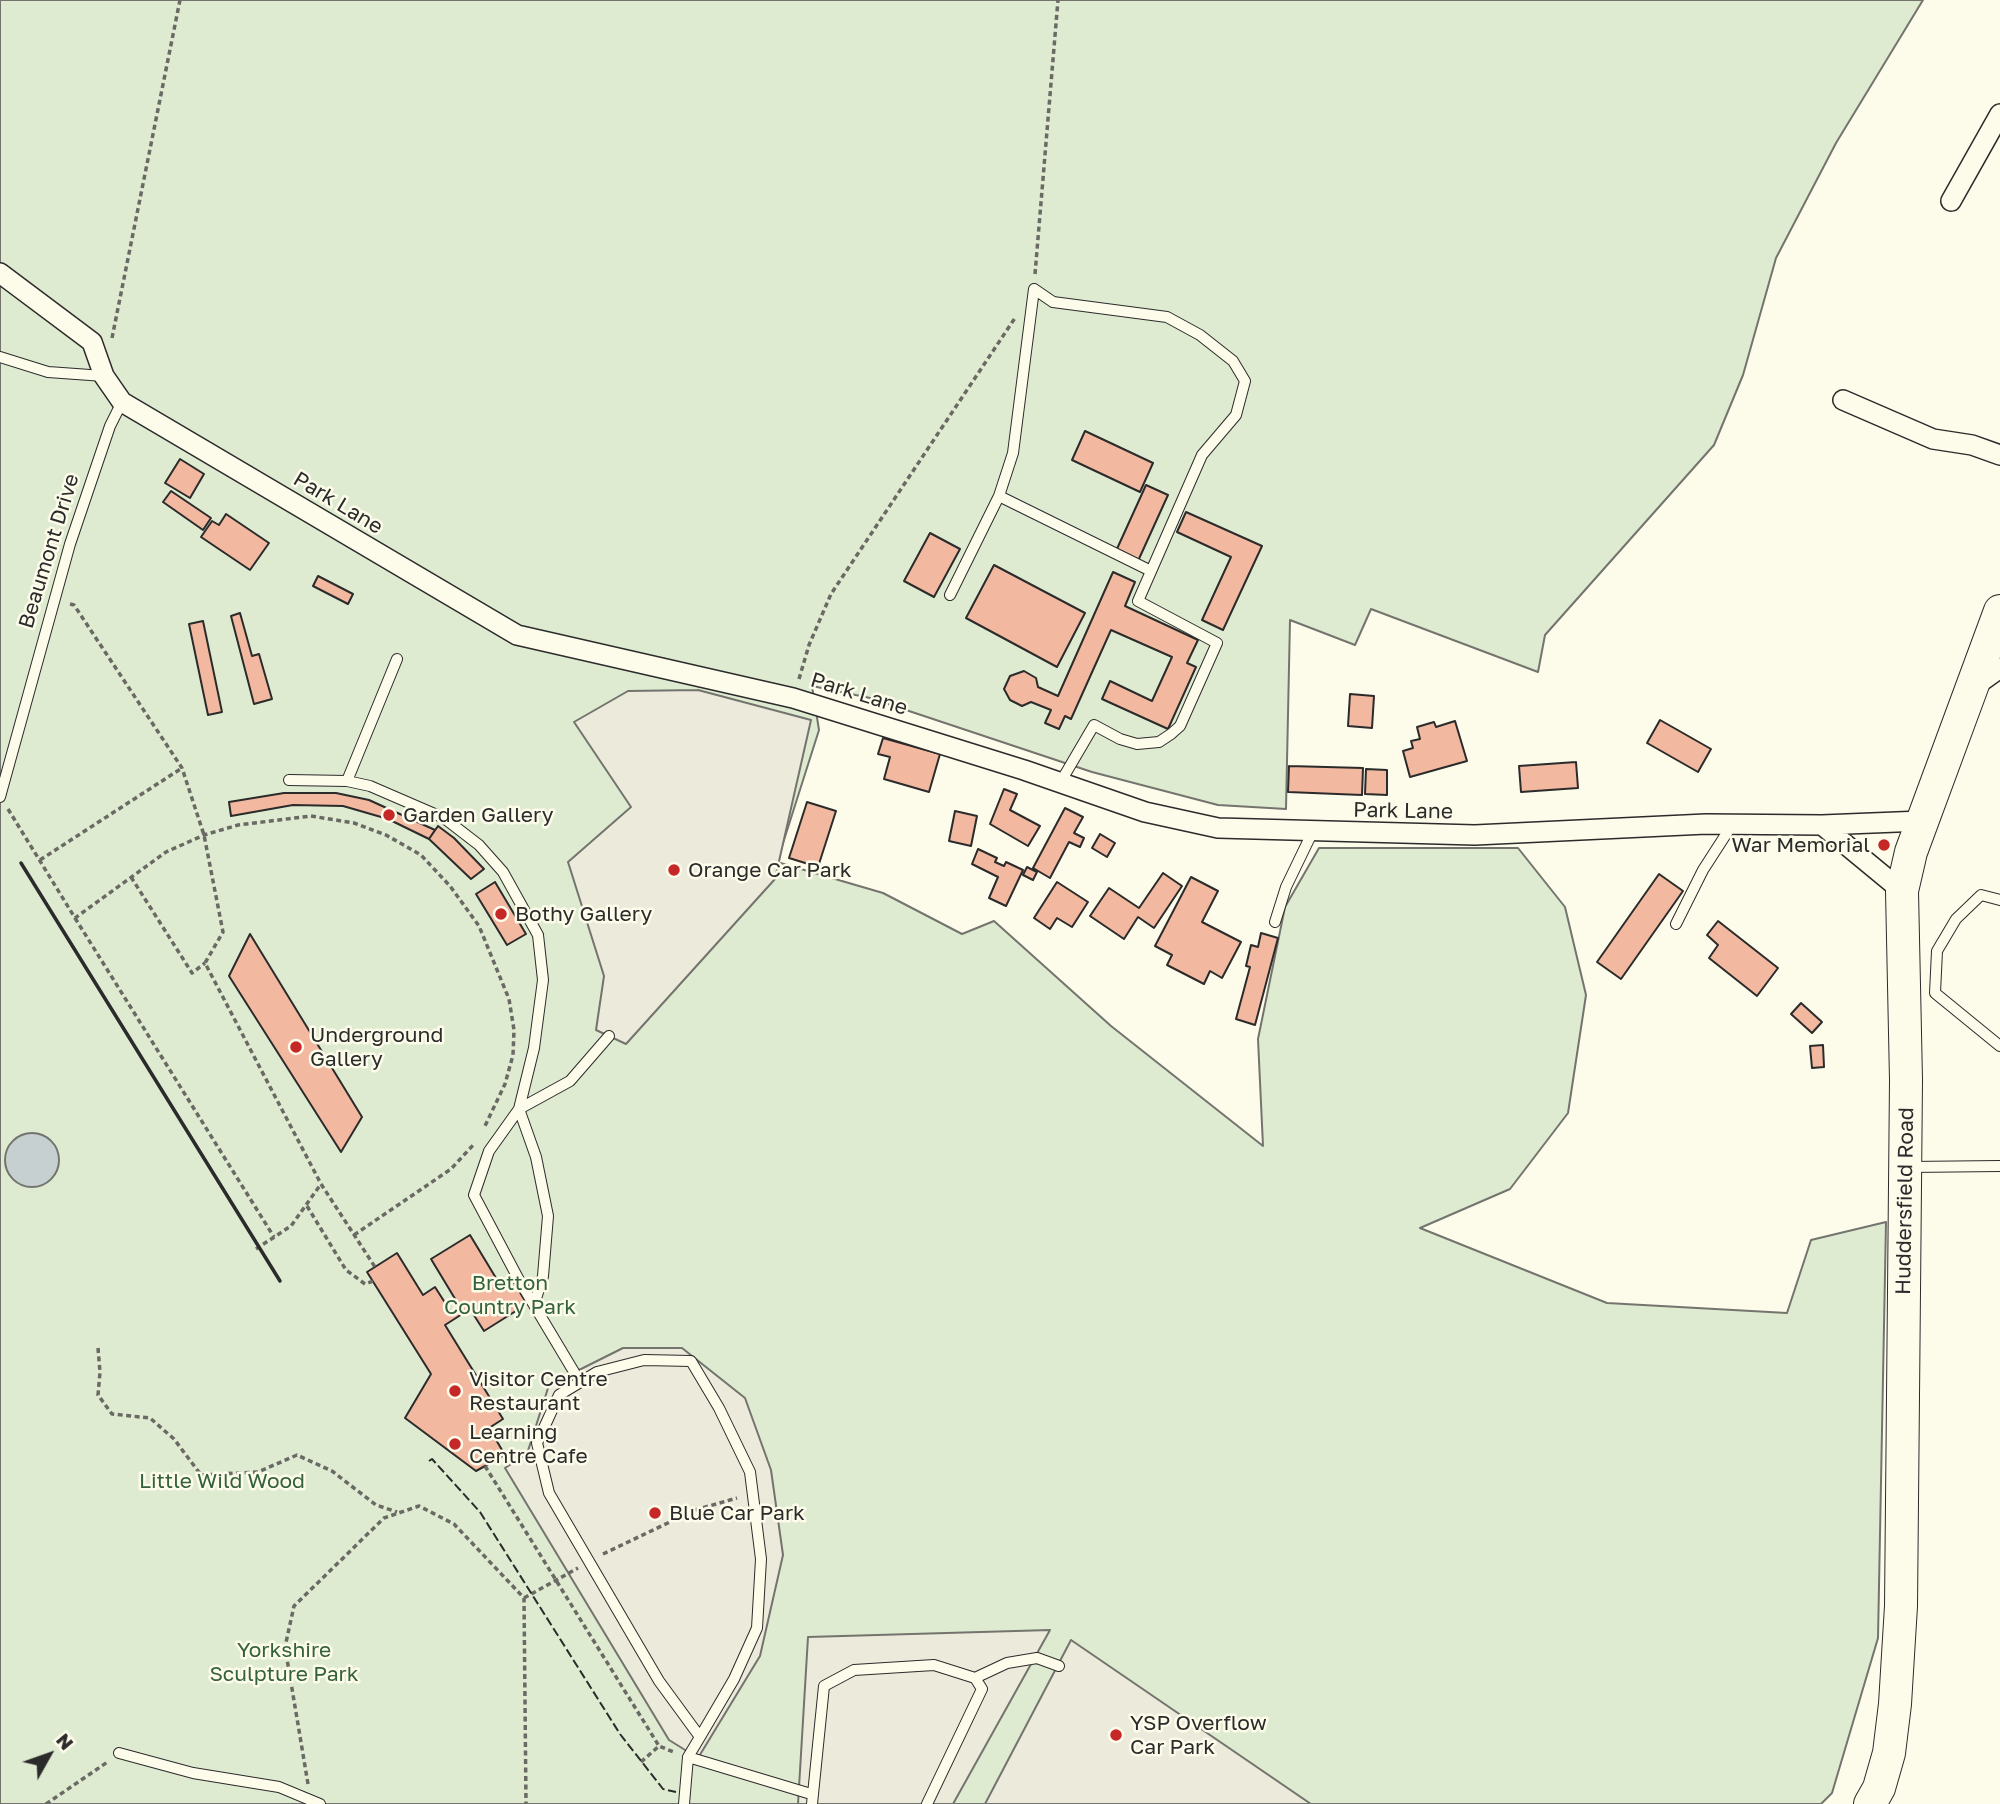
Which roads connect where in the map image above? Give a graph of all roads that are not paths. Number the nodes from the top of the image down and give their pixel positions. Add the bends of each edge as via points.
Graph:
1 (2000, 114) edge
2 (1951, 201) dead end
3 (0, 273) edge
4 (0, 356) edge
5 (104, 376) junction
6 (1843, 400) dead end
7 (122, 402) junction
8 (2000, 455) edge
9 (999, 496) junction
10 (1149, 570) junction
11 (950, 595) dead end
12 (2000, 611) edge
13 (397, 659) dead end
14 (2000, 668) edge
15 (1970, 690) junction
16 (289, 780) dead end
17 (346, 780) junction
18 (1060, 783) junction
19 (0, 797) edge
20 (1922, 821) junction
21 (1732, 824) junction
22 (1822, 825) junction
23 (1313, 831) junction
24 (1902, 891) junction
25 (2000, 900) edge
26 (1275, 922) dead end
27 (1676, 924) dead end
28 (609, 1036) dead end
29 (2000, 1046) edge
30 (519, 1109) junction
31 (2000, 1166) edge
32 (1905, 1167) junction
33 (534, 1306) junction
34 (580, 1382) junction
35 (1059, 1666) dead end
36 (975, 1678) junction
37 (700, 1737) junction
38 (119, 1753) road end
39 (688, 1757) junction
40 (811, 1799) edge
41 (320, 1804) edge
42 (684, 1804) edge
43 (927, 1804) edge
44 (1870, 1804) edge

1 - 2 street
3 - 5 street, Park Lane via 92,342
4 - 5 lane via 48,372
5 - 7 street, Park Lane
6 - 8 street via 1933,439
7 - 18 street, Park Lane via 517,635 793,698
7 - 19 lane, Beaumont Drive via 54,597
9 - 10 lane
9 - 10 lane via 1013,453 1034,289 1054,302 1167,317 1233,361 1245,381 1236,415 1202,455
9 - 11 lane
10 - 18 lane via 1138,601 1217,643 1180,726 1159,742 1137,744 1094,725
12 - 15 highway, Huddersfield Road
13 - 17 lane
14 - 15 street
15 - 20 highway, Huddersfield Road
16 - 17 lane
17 - 30 lane via 444,818 479,845 523,904 538,935 543,980 534,1048
18 - 23 street, Park Lane via 1145,812 1218,828
20 - 22 street, Park Lane
20 - 24 highway, Huddersfield Road
21 - 22 street, Park Lane
21 - 23 street, Park Lane via 1475,835
21 - 27 lane
22 - 24 street
23 - 26 lane
24 - 32 highway, Huddersfield Road
25 - 29 lane via 1981,895 1956,919 1937,951 1935,993
28 - 30 lane via 570,1081
30 - 33 lane via 536,1157 548,1216 543,1276
30 - 33 lane via 489,1151 474,1195
31 - 32 lane
32 - 44 highway, Huddersfield Road via 1896,1692 1889,1753
33 - 34 lane
34 - 37 lane via 559,1395 537,1443 549,1493 659,1681
34 - 37 lane via 597,1372 644,1360 691,1360 750,1472 761,1559 757,1628
35 - 36 lane via 1037,1658 1007,1663
36 - 40 lane via 934,1665 854,1670 824,1686
36 - 43 lane via 982,1689
37 - 39 lane
38 - 41 lane via 192,1773 279,1787
39 - 40 lane
39 - 42 lane

